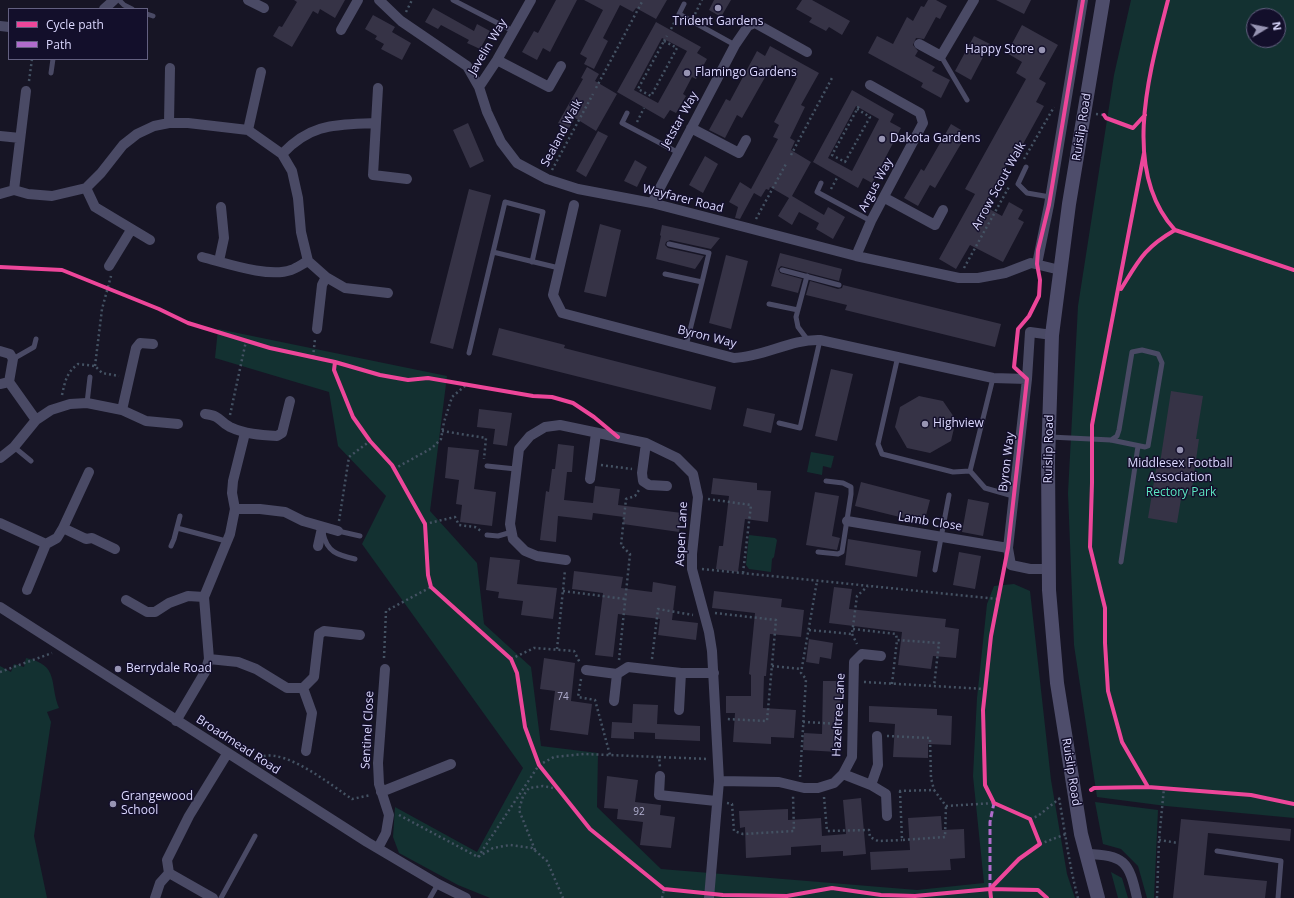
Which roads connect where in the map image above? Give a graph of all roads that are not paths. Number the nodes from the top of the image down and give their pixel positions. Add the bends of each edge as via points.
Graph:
1 (114, 0) edge
2 (119, 0) edge
3 (248, 0) edge
4 (358, 0) edge
5 (379, 0) edge
6 (453, 0) edge
7 (531, 0) edge
8 (974, 0) edge
9 (1083, 0) edge
10 (1103, 0) edge
11 (684, 4) dead end
12 (105, 8) edge
13 (129, 8) edge
14 (264, 8) dead end
15 (148, 14) edge
16 (153, 16) dead end
17 (341, 30) dead end
18 (513, 31) junction
19 (919, 44) dead end
20 (735, 45) junction
21 (807, 52) dead end
22 (941, 56) junction
23 (52, 60) edge
24 (498, 60) junction
25 (561, 66) dead end
26 (170, 68) dead end
27 (261, 72) dead end
28 (51, 73) dead end
29 (870, 85) dead end
30 (479, 87) junction
31 (378, 88) dead end
32 (26, 91) road end
33 (967, 100) dead end
34 (627, 113) dead end
35 (169, 122) junction
36 (375, 123) junction
37 (691, 128) junction
38 (248, 130) junction
39 (0, 136) edge
40 (20, 138) junction
41 (746, 140) dead end
42 (677, 152) junction
43 (282, 154) junction
44 (1026, 167) dead end
45 (407, 179) dead end
46 (821, 182) dead end
47 (86, 188) junction
48 (14, 190) junction
49 (0, 194) edge
50 (1050, 197) junction
51 (885, 198) junction
52 (652, 203) junction
53 (574, 205) dead end
54 (220, 207) dead end
55 (943, 210) dead end
56 (871, 221) junction
57 (131, 230) junction
58 (150, 240) dead end
59 (669, 244) dead end
60 (493, 252) junction
61 (856, 256) junction
62 (202, 257) dead end
63 (219, 261) junction
64 (308, 261) junction
65 (532, 262) junction
66 (1037, 264) junction
67 (109, 266) road end
68 (559, 268) junction
69 (782, 270) dead end
70 (1060, 270) junction
71 (665, 274) dead end
72 (807, 276) junction
73 (326, 277) junction
74 (702, 282) junction
75 (839, 284) dead end
76 (388, 293) dead end
77 (768, 304) dead end
78 (798, 310) junction
79 (317, 329) road end
80 (1052, 334) junction
81 (36, 339) dead end
82 (807, 339) junction
83 (820, 340) junction
84 (153, 344) dead end
85 (686, 346) junction
86 (0, 351) edge
87 (469, 353) dead end
88 (898, 356) junction
89 (13, 359) junction
90 (90, 377) dead end
91 (993, 378) junction
92 (1027, 379) junction
93 (4, 383) edge
94 (290, 401) dead end
95 (87, 403) junction
96 (122, 410) junction
97 (205, 414) dead end
98 (36, 420) junction
99 (779, 423) dead end
100 (178, 424) dead end
101 (245, 433) junction
102 (596, 433) junction
103 (1049, 437) junction
104 (1111, 440) junction
105 (646, 443) junction
106 (1138, 446) junction
107 (14, 447) junction
108 (0, 458) edge
109 (31, 461) dead end
110 (486, 466) road end
111 (516, 469) junction
112 (970, 471) junction
113 (89, 472) dead end
114 (590, 479) dead end
115 (826, 481) dead end
116 (666, 486) dead end
117 (949, 495) dead end
118 (1013, 496) junction
119 (235, 509) junction
120 (180, 516) dead end
121 (847, 521) junction
122 (0, 523) edge
123 (63, 528) junction
124 (177, 528) junction
125 (322, 528) junction
126 (338, 531) joint
127 (512, 532) junction
128 (487, 535) road end
129 (360, 536) dead end
130 (942, 537) junction
131 (226, 541) junction
132 (46, 544) junction
133 (170, 546) dead end
134 (318, 546) dead end
135 (1008, 548) junction
136 (115, 549) dead end
137 (818, 552) dead end
138 (355, 559) dead end
139 (566, 560) road end
140 (1122, 562) dead end
141 (1048, 569) junction
142 (935, 570) dead end
143 (27, 590) dead end
144 (204, 597) junction
145 (126, 600) dead end
146 (0, 607) edge
147 (360, 635) dead end
148 (881, 656) dead end
149 (209, 659) junction
150 (385, 669) road end
151 (584, 671) road end
152 (681, 673) junction
153 (714, 673) junction
154 (617, 674) junction
155 (303, 688) junction
156 (614, 701) dead end
157 (679, 710) dead end
158 (176, 721) junction
159 (877, 736) road end
160 (306, 751) dead end
161 (227, 754) junction
162 (451, 764) dead end
163 (844, 774) junction
164 (660, 776) road end
165 (719, 781) junction
166 (871, 785) junction
167 (381, 792) junction
168 (716, 801) junction
169 (887, 816) dead end
170 (254, 836) dead end
171 (378, 848) junction
172 (1217, 851) dead end
173 (1086, 854) junction
174 (169, 873) junction
175 (438, 884) junction
176 (156, 898) edge
177 (213, 898) edge
178 (221, 898) edge
179 (430, 898) edge
180 (466, 898) edge
181 (709, 898) edge
182 (1098, 898) edge
183 (1138, 898) edge
184 (1278, 898) edge

1 - 12 street
2 - 13 lane
3 - 14 street
4 - 17 street
5 - 30 street, Wayfarer Road via 401,21 466,66
6 - 18 lane
7 - 18 street, Javelin Way
8 - 22 street
9 - 50 street
10 - 70 main road, Ruislip Road
11 - 20 lane via 679,14
15 - 16 lane
18 - 24 street, Javelin Way
19 - 22 street
20 - 21 street, Jetstar Way via 748,26 755,24
20 - 37 street, Jetstar Way
22 - 33 lane
23 - 28 lane
24 - 25 street via 549,87
24 - 30 street, Javelin Way
26 - 35 street
27 - 38 street
29 - 51 street, Argus Way via 920,113 923,123
30 - 52 street, Wayfarer Road via 501,142 517,163 547,179 578,189
31 - 36 street
32 - 40 street
34 - 42 lane via 622,123
35 - 38 street
35 - 47 street via 137,134 123,145
36 - 43 street via 332,125 293,142
36 - 45 street via 373,176
37 - 41 street via 739,153
37 - 42 street, Jetstar Way
38 - 43 street
39 - 40 street
40 - 48 street
42 - 52 street, Jetstar Way
43 - 64 street via 292,172
44 - 50 lane via 1018,184 1027,193
46 - 56 lane via 816,192
47 - 48 street via 52,196
47 - 57 street via 95,207
48 - 49 street
50 - 66 street
51 - 55 street via 935,225
51 - 56 street, Argus Way
52 - 61 street, Wayfarer Road
53 - 68 street, Byron Way
54 - 63 street via 224,238
56 - 61 street, Argus Way
57 - 58 street
57 - 67 street
59 - 74 lane via 709,253
60 - 65 lane
60 - 65 lane via 505,202 543,212
60 - 87 lane
61 - 66 street, Wayfarer Road via 959,278 978,278
62 - 63 street
63 - 64 street via 268,272 291,270
64 - 73 street
65 - 68 lane
66 - 70 street, Wayfarer Road
68 - 85 street, Byron Way via 553,295 562,312
69 - 72 lane
70 - 80 main road, Ruislip Road
71 - 74 lane
72 - 75 lane
72 - 78 lane
73 - 76 street via 345,288
73 - 79 street via 322,285
74 - 85 lane
77 - 78 lane
78 - 82 lane via 798,327
80 - 92 street, Byron Way via 1030,332
80 - 103 main road, Ruislip Road
81 - 89 lane via 34,347
82 - 83 street, Byron Way
82 - 85 street, Byron Way via 749,357 734,358
83 - 88 street, Byron Way
83 - 99 lane via 800,428
84 - 96 street via 140,343 136,348
86 - 89 street via 10,354
88 - 91 street, Byron Way
88 - 112 lane via 878,444 882,454 953,472
89 - 93 street
90 - 95 lane
91 - 92 street, Byron Way
91 - 112 lane
92 - 118 street, Byron Way
93 - 98 street
94 - 101 street via 282,433 277,436
95 - 96 street
95 - 98 street via 70,404 51,410
96 - 100 street via 146,422
97 - 101 street via 220,418 228,426
98 - 107 street
101 - 119 street via 233,481
102 - 105 street, Aspen Lane
102 - 111 street, Aspen Lane via 560,425 544,428 530,436 519,449
102 - 114 street
103 - 104 lane
103 - 141 main road, Ruislip Road
104 - 106 lane
104 - 106 lane via 1117,436 1119,430 1132,352 1142,350 1158,354 1162,363 1148,446
105 - 116 street, Aspen Lane via 643,481 649,485
105 - 153 street, Aspen Lane via 677,458 693,474 698,497 692,568 709,632
106 - 140 lane
107 - 108 street
107 - 109 lane
110 - 111 lane
111 - 127 street, Aspen Lane via 510,524
112 - 118 lane via 985,488
113 - 123 street
115 - 121 lane via 843,482 851,488
117 - 130 lane
118 - 135 street, Byron Way
119 - 125 street via 285,512
119 - 131 street
120 - 124 lane
121 - 130 street, Lamb Close
121 - 137 lane via 842,552
122 - 132 street
123 - 132 street via 57,538
123 - 136 street
124 - 131 lane
124 - 133 lane
125 - 126 street
125 - 134 street
125 - 138 lane via 325,543 333,551 340,556
126 - 129 lane
127 - 128 lane via 498,536
127 - 139 street via 513,539 525,551 537,556
130 - 135 street, Lamb Close
130 - 142 lane
131 - 144 street
132 - 143 street
135 - 141 street, Byron Way via 1011,565
141 - 173 main road, Ruislip Road via 1057,683
144 - 145 street via 188,596 169,602 155,612 147,612
144 - 149 street
146 - 158 street, Broadmead Road
147 - 155 street via 324,631 319,634 314,677
148 - 163 street, Hazeltree Lane via 862,654 854,662 852,757
149 - 155 street via 238,662 256,669 287,688
149 - 158 street via 205,672
150 - 167 street, Sentinel Close via 378,763
151 - 154 street
152 - 153 street
152 - 154 street via 628,667
152 - 157 street
153 - 165 street, Aspen Lane
154 - 156 street
155 - 160 street via 312,714
158 - 161 street, Broadmead Road
159 - 166 street via 878,765
161 - 171 street, Broadmead Road
161 - 174 street via 189,816 167,860
162 - 167 street
163 - 165 street, Hazeltree Lane via 834,783 804,788 778,782
163 - 166 street, Hazeltree Lane
164 - 168 street via 659,795
165 - 168 street, Aspen Lane
166 - 169 street, Hazeltree Lane via 886,794
167 - 171 street, Sentinel Close via 389,815 386,833
168 - 181 street, Aspen Lane
170 - 178 lane
171 - 175 street, Broadmead Road
172 - 184 lane via 1281,861
173 - 182 main road, Ruislip Road
173 - 183 street via 1110,855 1119,859 1127,869
174 - 176 street via 160,883
174 - 177 street
175 - 179 lane
175 - 180 street, Broadmead Road

